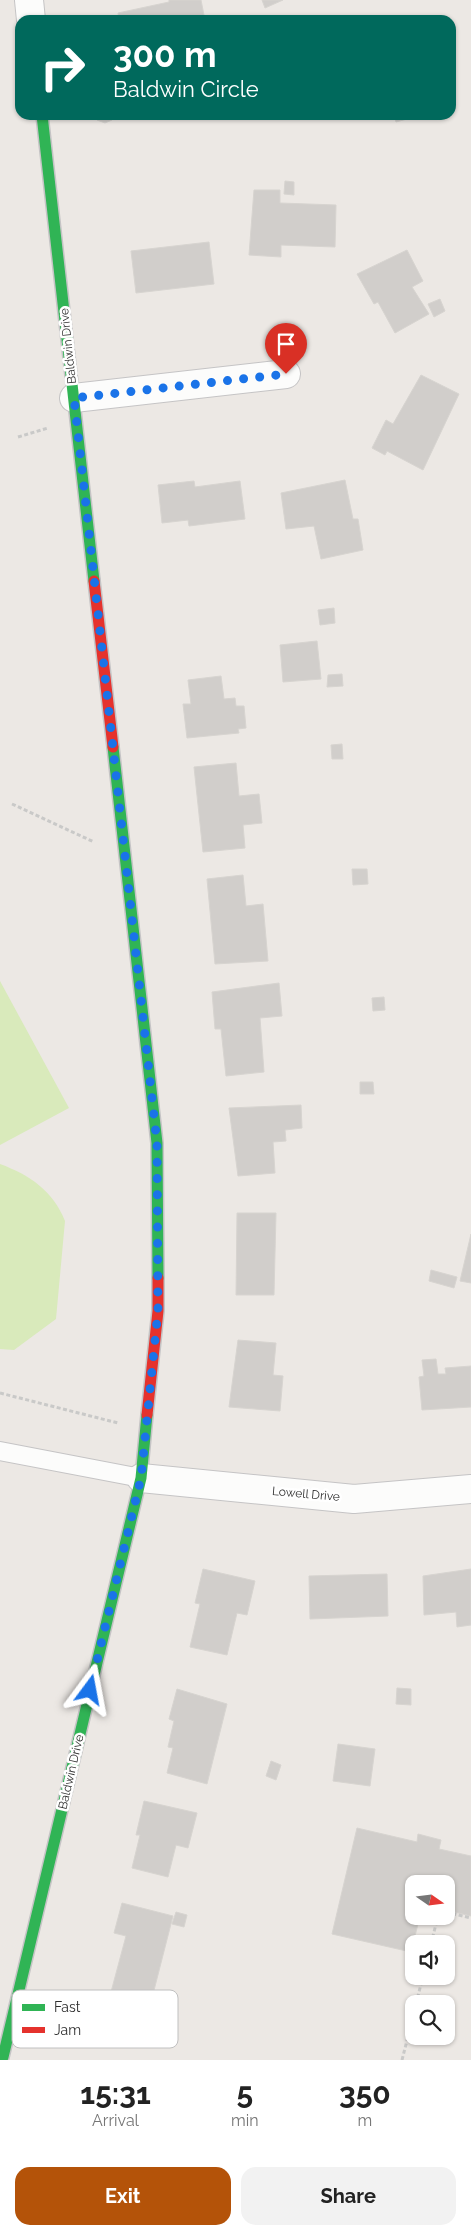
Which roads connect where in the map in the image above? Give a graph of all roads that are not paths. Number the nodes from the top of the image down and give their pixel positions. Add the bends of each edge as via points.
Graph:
1 (29, 0) edge
2 (30, 15) edge
3 (43, 120) edge
4 (286, 374) dead end
5 (74, 398) junction
6 (0, 1451) edge
7 (141, 1478) junction
8 (471, 1489) edge
9 (18, 1990) edge
10 (12, 2015) edge
11 (2, 2057) edge
12 (16, 2060) edge

1 - 2 street
3 - 5 street, Baldwin Drive
4 - 5 street
5 - 7 street, Baldwin Drive via 157,1143 158,1311
6 - 7 lane
7 - 8 street, Lowell Drive via 354,1499
7 - 9 street, Baldwin Drive
10 - 11 street, Baldwin Drive
11 - 12 street

